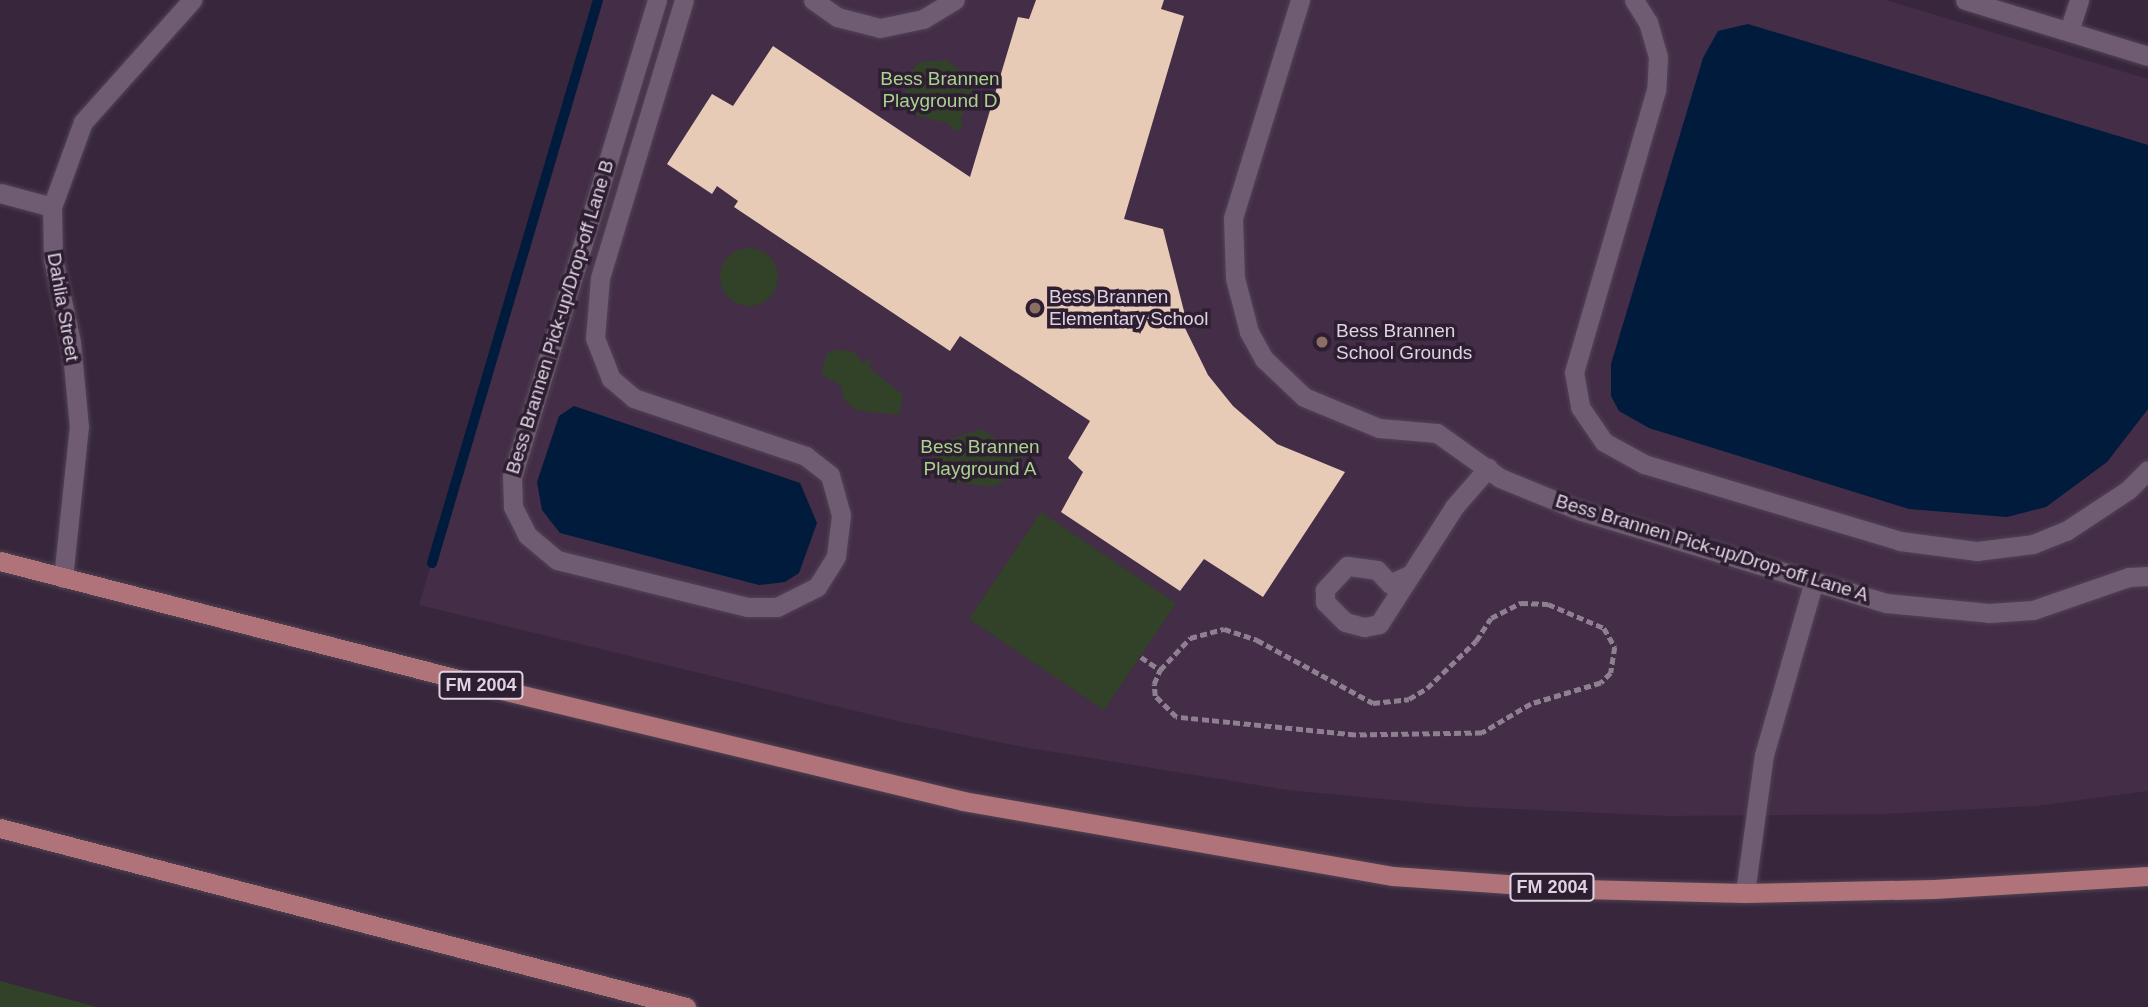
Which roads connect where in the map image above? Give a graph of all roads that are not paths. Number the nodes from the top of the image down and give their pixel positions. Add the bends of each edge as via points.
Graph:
1 (192, 0) edge
2 (657, 0) edge
3 (684, 0) edge
4 (813, 0) edge
5 (955, 0) edge
6 (1300, 0) edge
7 (1634, 0) edge
8 (1965, 0) edge
9 (2079, 0) edge
10 (2069, 31) junction
11 (2148, 56) edge
12 (0, 193) edge
13 (52, 207) junction
14 (1488, 468) junction
15 (2148, 470) edge
16 (0, 561) edge
17 (1411, 574) dead end
18 (2148, 576) edge
19 (63, 578) junction
20 (1814, 581) junction
21 (0, 828) edge
22 (2148, 876) edge
23 (1745, 893) junction
24 (686, 1007) edge

1 - 13 street, Dahlia Street via 83,122
2 - 3 street, Bess Brannen Pick-up/Drop-off Lane B via 512,476 513,507 527,535 557,560 747,607 777,607 817,587 836,556 841,515 830,475 806,456 634,398 611,379 595,338 600,278
4 - 5 street via 837,17 880,28 923,19
6 - 14 street, Bess Brannen Pick-up/Drop-off Lane A via 1233,218 1234,278 1249,332 1264,359 1304,397 1379,428 1437,433
7 - 15 street via 1648,22 1658,57 1656,90 1574,372 1580,407 1604,442 1644,464 1900,541 1978,551 2033,544 2067,531 2128,490
8 - 10 street
9 - 10 street
10 - 11 street
12 - 13 street
13 - 19 street, Dahlia Street via 53,259 71,342 79,427
14 - 17 street via 1454,507
14 - 20 street, Bess Brannen Pick-up/Drop-off Lane A via 1500,478 1581,511
16 - 19 main road, FM 2004 / FM 2004
18 - 20 street, Bess Brannen Pick-up/Drop-off Lane A via 2033,610 1989,613 1921,609
19 - 23 main road, FM 2004 / FM 2004 via 963,801 1168,840 1393,876 1581,889
20 - 23 street via 1764,755
21 - 24 main road
22 - 23 main road, FM 2004 / FM 2004 via 1947,889

